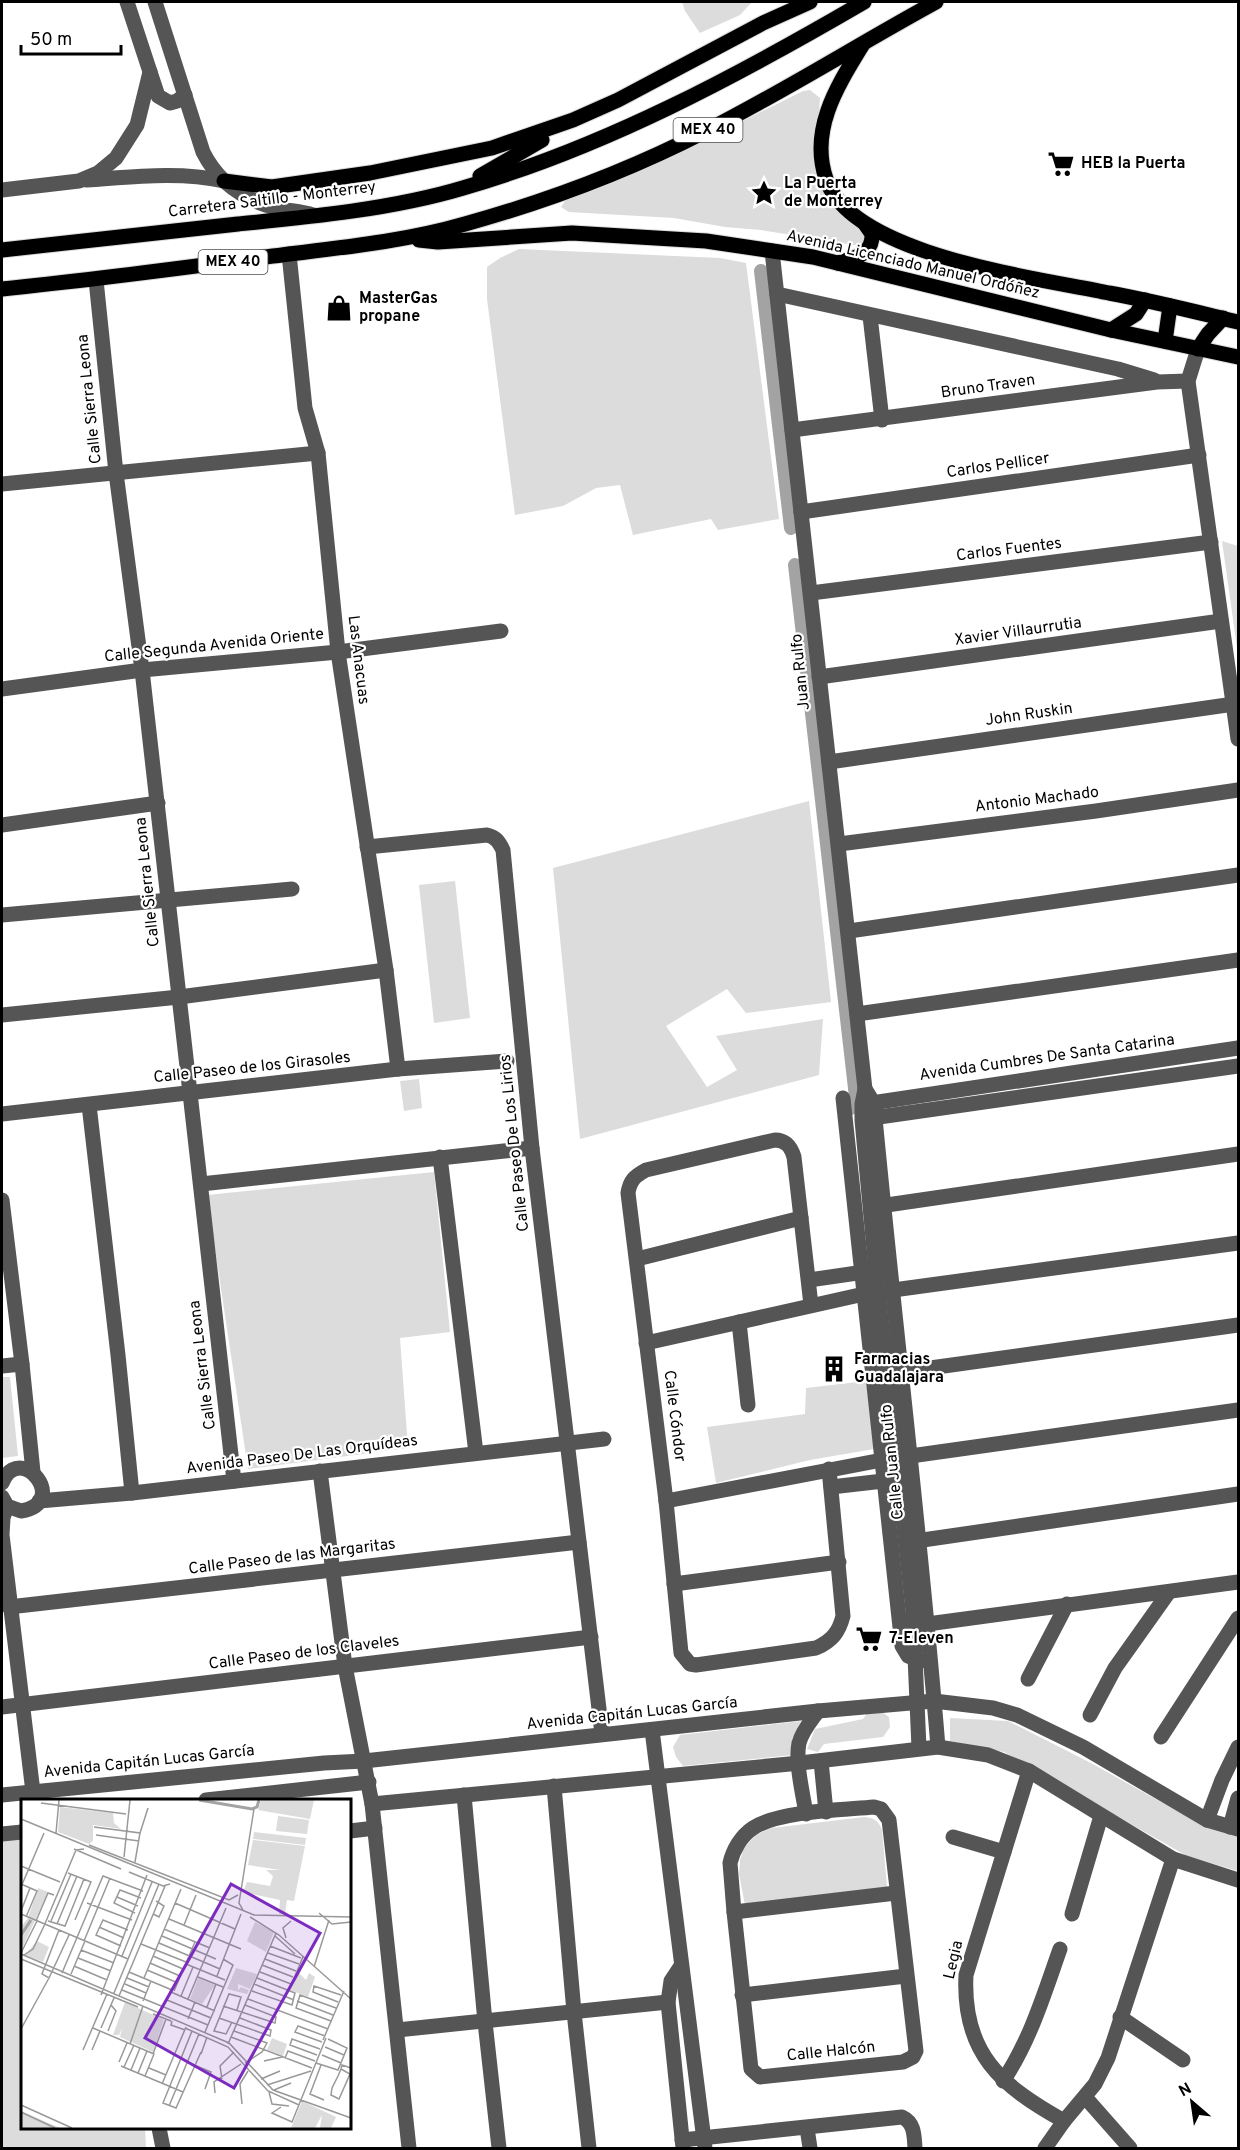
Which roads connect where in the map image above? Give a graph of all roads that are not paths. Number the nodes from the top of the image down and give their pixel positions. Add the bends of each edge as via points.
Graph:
1 (127, 2) edge
2 (155, 2) edge
3 (810, 2) edge
4 (864, 2) edge
5 (917, 2) edge
6 (936, 2) edge
7 (888, 28) junction
8 (864, 42) junction
9 (150, 72) junction
10 (185, 95) junction
11 (618, 100) junction
12 (79, 181) junction
13 (224, 181) junction
14 (463, 188) junction
15 (2, 190) edge
16 (316, 216) junction
17 (862, 221) junction
18 (395, 238) junction
19 (2, 250) edge
20 (772, 251) junction
21 (289, 254) junction
22 (838, 263) junction
23 (96, 280) junction
24 (2, 289) edge
25 (777, 294) junction
26 (1145, 300) junction
27 (1170, 306) junction
28 (870, 316) junction
29 (1223, 318) junction
30 (1239, 322) edge
31 (1111, 330) junction
32 (1165, 341) junction
33 (1198, 349) junction
34 (1239, 357) edge
35 (1157, 381) junction
36 (1188, 381) junction
37 (882, 420) junction
38 (792, 430) junction
39 (318, 453) junction
40 (1199, 454) junction
41 (116, 473) junction
42 (2, 484) edge
43 (801, 512) junction
44 (1211, 542) junction
45 (811, 593) junction
46 (1221, 621) junction
47 (501, 631) dead end
48 (338, 651) junction
49 (142, 670) junction
50 (819, 677) junction
51 (2, 689) edge
52 (1234, 704) junction
53 (1239, 739) edge
54 (829, 762) junction
55 (1239, 790) edge
56 (158, 803) junction
57 (2, 825) edge
58 (839, 844) junction
59 (367, 847) junction
60 (1239, 875) edge
61 (292, 889) dead end
62 (168, 899) junction
63 (2, 915) edge
64 (849, 930) junction
65 (1239, 960) edge
66 (386, 969) junction
67 (179, 997) junction
68 (857, 1014) junction
69 (2, 1015) edge
70 (1239, 1048) edge
71 (507, 1061) dead end
72 (1239, 1066) edge
73 (398, 1069) junction
74 (189, 1092) junction
75 (843, 1098) dead end
76 (89, 1105) junction
77 (867, 1106) junction
78 (2, 1114) edge
79 (532, 1148) junction
80 (1239, 1154) edge
81 (441, 1157) junction
82 (201, 1184) junction
83 (2, 1200) edge
84 (877, 1207) junction
85 (801, 1218) junction
86 (1239, 1243) edge
87 (637, 1259) junction
88 (876, 1271) junction
89 (6, 1275) edge
90 (809, 1280) junction
91 (878, 1292) junction
92 (811, 1305) junction
93 (739, 1322) junction
94 (1239, 1325) edge
95 (646, 1343) junction
96 (22, 1364) junction
97 (2, 1366) edge
98 (894, 1373) junction
99 (748, 1405) dead end
100 (1239, 1410) edge
101 (604, 1439) dead end
102 (569, 1442) junction
103 (476, 1453) junction
104 (897, 1458) junction
105 (829, 1469) junction
106 (320, 1471) junction
107 (33, 1472) junction
108 (4, 1476) edge
109 (899, 1479) junction
110 (234, 1480) junction
111 (831, 1487) junction
112 (132, 1493) junction
113 (1239, 1494) edge
114 (4, 1501) edge
115 (39, 1501) junction
116 (666, 1501) junction
117 (912, 1541) junction
118 (579, 1542) junction
119 (839, 1562) junction
120 (332, 1570) junction
121 (1239, 1582) edge
122 (674, 1584) junction
123 (1169, 1592) junction
124 (1067, 1604) junction
125 (9, 1607) junction
126 (1239, 1618) edge
127 (921, 1625) junction
128 (591, 1637) junction
129 (923, 1661) junction
130 (345, 1666) junction
131 (1028, 1679) dead end
132 (934, 1701) junction
133 (917, 1702) junction
134 (21, 1704) junction
135 (2, 1707) edge
136 (819, 1711) junction
137 (1089, 1715) dead end
138 (652, 1730) junction
139 (602, 1734) junction
140 (1161, 1737) dead end
141 (938, 1747) junction
142 (1239, 1747) edge
143 (919, 1748) junction
144 (364, 1761) junction
145 (821, 1761) junction
146 (800, 1764) junction
147 (1029, 1771) junction
148 (657, 1777) junction
149 (369, 1782) junction
150 (554, 1786) junction
151 (33, 1792) junction
152 (59, 1795) edge
153 (465, 1795) junction
154 (2, 1796) edge
155 (1239, 1798) edge
156 (215, 1799) edge
157 (372, 1804) junction
158 (826, 1812) junction
159 (806, 1814) junction
160 (1101, 1816) junction
161 (1207, 1820) junction
162 (375, 1828) junction
163 (1234, 1828) edge
164 (351, 1831) edge
165 (21, 1832) edge
166 (2, 1834) edge
167 (953, 1837) dead end
168 (1004, 1852) junction
169 (1173, 1859) junction
170 (1239, 1880) edge
171 (896, 1893) junction
172 (734, 1912) junction
173 (1072, 1914) dead end
174 (1060, 1949) dead end
175 (681, 1966) junction
176 (906, 1976) junction
177 (742, 1995) junction
178 (668, 2002) junction
179 (574, 2012) junction
180 (1120, 2018) junction
181 (485, 2022) junction
182 (397, 2030) junction
183 (1183, 2060) dead end
184 (1004, 2081) junction
185 (1085, 2097) junction
186 (1064, 2121) junction
187 (807, 2128) junction
188 (159, 2129) edge
189 (704, 2143) edge
190 (682, 2144) edge
191 (163, 2148) edge
192 (409, 2148) edge
193 (499, 2148) edge
194 (589, 2148) edge
195 (810, 2148) edge
196 (915, 2148) edge
197 (1045, 2148) edge
198 (1130, 2148) edge

1 - 9 street
2 - 10 street
3 - 11 main road
4 - 14 main road, Carretera Saltillo - Monterrey / MEX 40 via 643,120
5 - 7 main road
6 - 7 main road, MEX 40
7 - 8 main road, MEX 40
8 - 17 main road, Avenida Licenciado Manuel Ordóñez via 829,105 820,151 832,192
8 - 18 main road, MEX 40 via 705,132 641,161 464,225
9 - 10 street via 158,96 164,101 170,103
9 - 12 street via 137,125 121,151 98,173
10 - 13 street via 203,152
11 - 13 main road via 515,141 455,157 370,174 272,187
11 - 14 main road via 519,152
12 - 13 street via 200,176
12 - 15 street
13 - 16 street via 261,204
14 - 16 main road, Carretera Saltillo - Monterrey / MEX 40
16 - 19 main road, Carretera Saltillo - Monterrey / MEX 40
17 - 22 main road via 872,234 871,245 862,255
17 - 26 main road, Avenida Licenciado Manuel Ordóñez via 899,242 960,262
18 - 20 main road, Avenida Licenciado Manuel Ordóñez via 438,242 572,233 685,239
18 - 21 main road, MEX 40
20 - 22 main road, Avenida Licenciado Manuel Ordóñez
20 - 25 street, Juan Rulfo
21 - 23 main road, MEX 40
21 - 39 street, Las Anacuas via 305,408
22 - 31 main road, Avenida Licenciado Manuel Ordóñez
23 - 24 main road, MEX 40
23 - 41 street, Calle Sierra Leona
25 - 28 street
25 - 38 street, Juan Rulfo
26 - 27 main road, Avenida Licenciado Manuel Ordóñez
26 - 31 main road via 1136,314
27 - 29 main road, Avenida Licenciado Manuel Ordóñez
27 - 32 main road
28 - 35 street via 1118,369
28 - 37 street
29 - 30 main road, Avenida Licenciado Manuel Ordóñez
29 - 33 main road
31 - 32 main road, Avenida Licenciado Manuel Ordóñez
32 - 33 main road, Avenida Licenciado Manuel Ordóñez
33 - 34 main road, Avenida Licenciado Manuel Ordóñez
33 - 36 street
35 - 36 street, Bruno Traven
35 - 37 street, Bruno Traven
36 - 40 street
37 - 38 street, Bruno Traven
38 - 43 street, Juan Rulfo
39 - 41 street
39 - 48 street, Las Anacuas
40 - 43 street, Carlos Pellicer
40 - 44 street
41 - 42 street
41 - 49 street, Calle Sierra Leona
43 - 45 street, Juan Rulfo
44 - 45 street, Carlos Fuentes
44 - 46 street
45 - 50 street, Juan Rulfo
46 - 50 street, Xavier Villaurrutia
46 - 52 street
47 - 48 street, Calle Segunda Avenida Oriente
48 - 49 street, Calle Segunda Avenida Oriente
48 - 59 street, Las Anacuas
49 - 51 street, Calle Segunda Avenida Oriente
49 - 56 street, Calle Sierra Leona
50 - 54 street, Juan Rulfo
52 - 53 street
52 - 54 street, John Ruskin
54 - 58 street, Juan Rulfo
55 - 58 street, Antonio Machado
56 - 57 street
56 - 62 street, Calle Sierra Leona
58 - 64 street, Juan Rulfo
59 - 66 street, Las Anacuas
59 - 79 street, Calle Paseo De Los Lirios via 487,835 498,841 505,857
60 - 64 street
61 - 62 street
62 - 63 street
62 - 67 street, Calle Sierra Leona
64 - 68 street, Juan Rulfo
65 - 68 street
66 - 67 street
66 - 73 street, Las Anacuas
67 - 69 street
67 - 74 street, Calle Sierra Leona
68 - 77 street, Juan Rulfo
70 - 77 street, Avenida Cumbres De Santa Catarina
71 - 73 street, Calle Paseo de los Girasoles
72 - 77 street
73 - 74 street, Calle Paseo de los Girasoles
74 - 76 street, Calle Paseo de los Girasoles
74 - 82 street, Calle Sierra Leona
75 - 88 street, Calle Juan Rulfo
76 - 78 street, Calle Paseo de los Girasoles
76 - 112 street
77 - 84 street, Calle Juan Rulfo
79 - 81 street
79 - 102 street, Calle Paseo De Los Lirios
80 - 84 street
81 - 82 street
81 - 103 street
82 - 110 street, Calle Sierra Leona
83 - 89 street
84 - 88 street, Calle Juan Rulfo
85 - 87 street
85 - 87 street, Calle Cóndor via 794,1157 781,1140 646,1170 636,1175 628,1193
85 - 90 street, Calle Cóndor
86 - 91 street
87 - 95 street, Calle Cóndor
88 - 90 street
88 - 91 street, Calle Juan Rulfo
88 - 91 street, Calle Juan Rulfo
89 - 96 street
90 - 92 street, Calle Cóndor
91 - 92 street
91 - 98 street, Calle Juan Rulfo
91 - 104 street, Calle Juan Rulfo
92 - 93 street
93 - 95 street
93 - 99 street
94 - 98 street
95 - 116 street, Calle Cóndor
96 - 97 street
96 - 107 street
98 - 104 street, Calle Juan Rulfo
100 - 104 street
101 - 102 street, Avenida Paseo De Las Orquídeas
102 - 103 street, Avenida Paseo De Las Orquídeas
102 - 118 street
103 - 106 street, Avenida Paseo De Las Orquídeas
104 - 105 street
104 - 109 street, Calle Juan Rulfo
104 - 109 street, Calle Juan Rulfo
105 - 111 street, Calle Cóndor
105 - 116 street
106 - 110 street, Avenida Paseo De Las Orquídeas
106 - 120 street
107 - 108 street via 16,1469
107 - 115 street via 43,1490
109 - 111 street
109 - 117 street, Calle Juan Rulfo
109 - 129 street, Calle Juan Rulfo via 902,1647 908,1656
110 - 112 street, Avenida Paseo De Las Orquídeas
111 - 119 street, Calle Cóndor
112 - 115 street, Avenida Paseo De Las Orquídeas
113 - 117 street
114 - 115 street, Avenida Paseo De Las Orquídeas via 21,1511
114 - 125 street via 2,1535
116 - 122 street, Calle Cóndor
117 - 127 street, Calle Juan Rulfo
118 - 120 street, Calle Paseo de las Margaritas
118 - 128 street
119 - 122 street
119 - 122 street, Calle Cóndor via 843,1616 840,1629 826,1643 816,1648 696,1665 681,1653
120 - 125 street, Calle Paseo de las Margaritas
120 - 130 street
121 - 123 street
123 - 124 street
123 - 137 street via 1114,1668
124 - 127 street
124 - 131 street
125 - 134 street
126 - 140 street
127 - 129 street, Calle Juan Rulfo
128 - 130 street, Calle Paseo de los Claveles
128 - 139 street
129 - 132 street, Calle Juan Rulfo
129 - 133 street, Calle Juan Rulfo
130 - 134 street, Calle Paseo de los Claveles
130 - 144 street
132 - 133 street, Avenida Capitán Lucas García
132 - 141 street, Calle Juan Rulfo
132 - 161 street, Avenida Capitán Lucas García via 1017,1715 1083,1747
133 - 136 street, Avenida Capitán Lucas García
133 - 143 street, Calle Juan Rulfo
134 - 135 street, Calle Paseo de los Claveles
134 - 151 street
136 - 138 street, Avenida Capitán Lucas García
136 - 146 street via 799,1742
138 - 139 street, Avenida Capitán Lucas García
138 - 148 street
139 - 144 street, Avenida Capitán Lucas García
141 - 143 street
141 - 147 street via 988,1755
142 - 161 street
143 - 145 street
144 - 149 street
144 - 152 street, Avenida Capitán Lucas García
145 - 146 street
145 - 158 street
146 - 148 street
146 - 159 street
147 - 160 street
147 - 168 street, Legia
148 - 150 street
148 - 175 street
149 - 156 street
149 - 157 street
150 - 153 street
150 - 179 street
151 - 152 street, Avenida Capitán Lucas García
151 - 154 street, Avenida Capitán Lucas García
153 - 157 street
153 - 181 street
155 - 163 street
157 - 162 street
158 - 159 street, Calle Halcón
158 - 171 street, Calle Halcón via 873,1807 886,1813
159 - 172 street, Calle Halcón via 771,1820 744,1835 730,1863
160 - 169 street
160 - 173 street
161 - 163 street, Avenida Capitán Lucas García
162 - 164 street
162 - 182 street
165 - 166 street
167 - 168 street
168 - 184 street, Legia via 965,1989 975,2039 992,2069
169 - 170 street
169 - 180 street
171 - 172 street
171 - 176 street, Calle Halcón
172 - 177 street, Calle Halcón
174 - 184 street via 1028,2038
175 - 178 street via 671,1981
175 - 189 street
176 - 177 street
176 - 177 street, Calle Halcón via 916,2051 909,2060 892,2064 760,2077 751,2069
178 - 179 street
178 - 190 street
179 - 181 street
179 - 194 street
180 - 183 street
180 - 185 street via 1108,2058
181 - 182 street
181 - 193 street
182 - 192 street
184 - 186 street, Legia
185 - 186 street
185 - 198 street
186 - 197 street
187 - 189 street
187 - 195 street
187 - 196 street via 902,2117 913,2128
188 - 191 street
189 - 190 street

